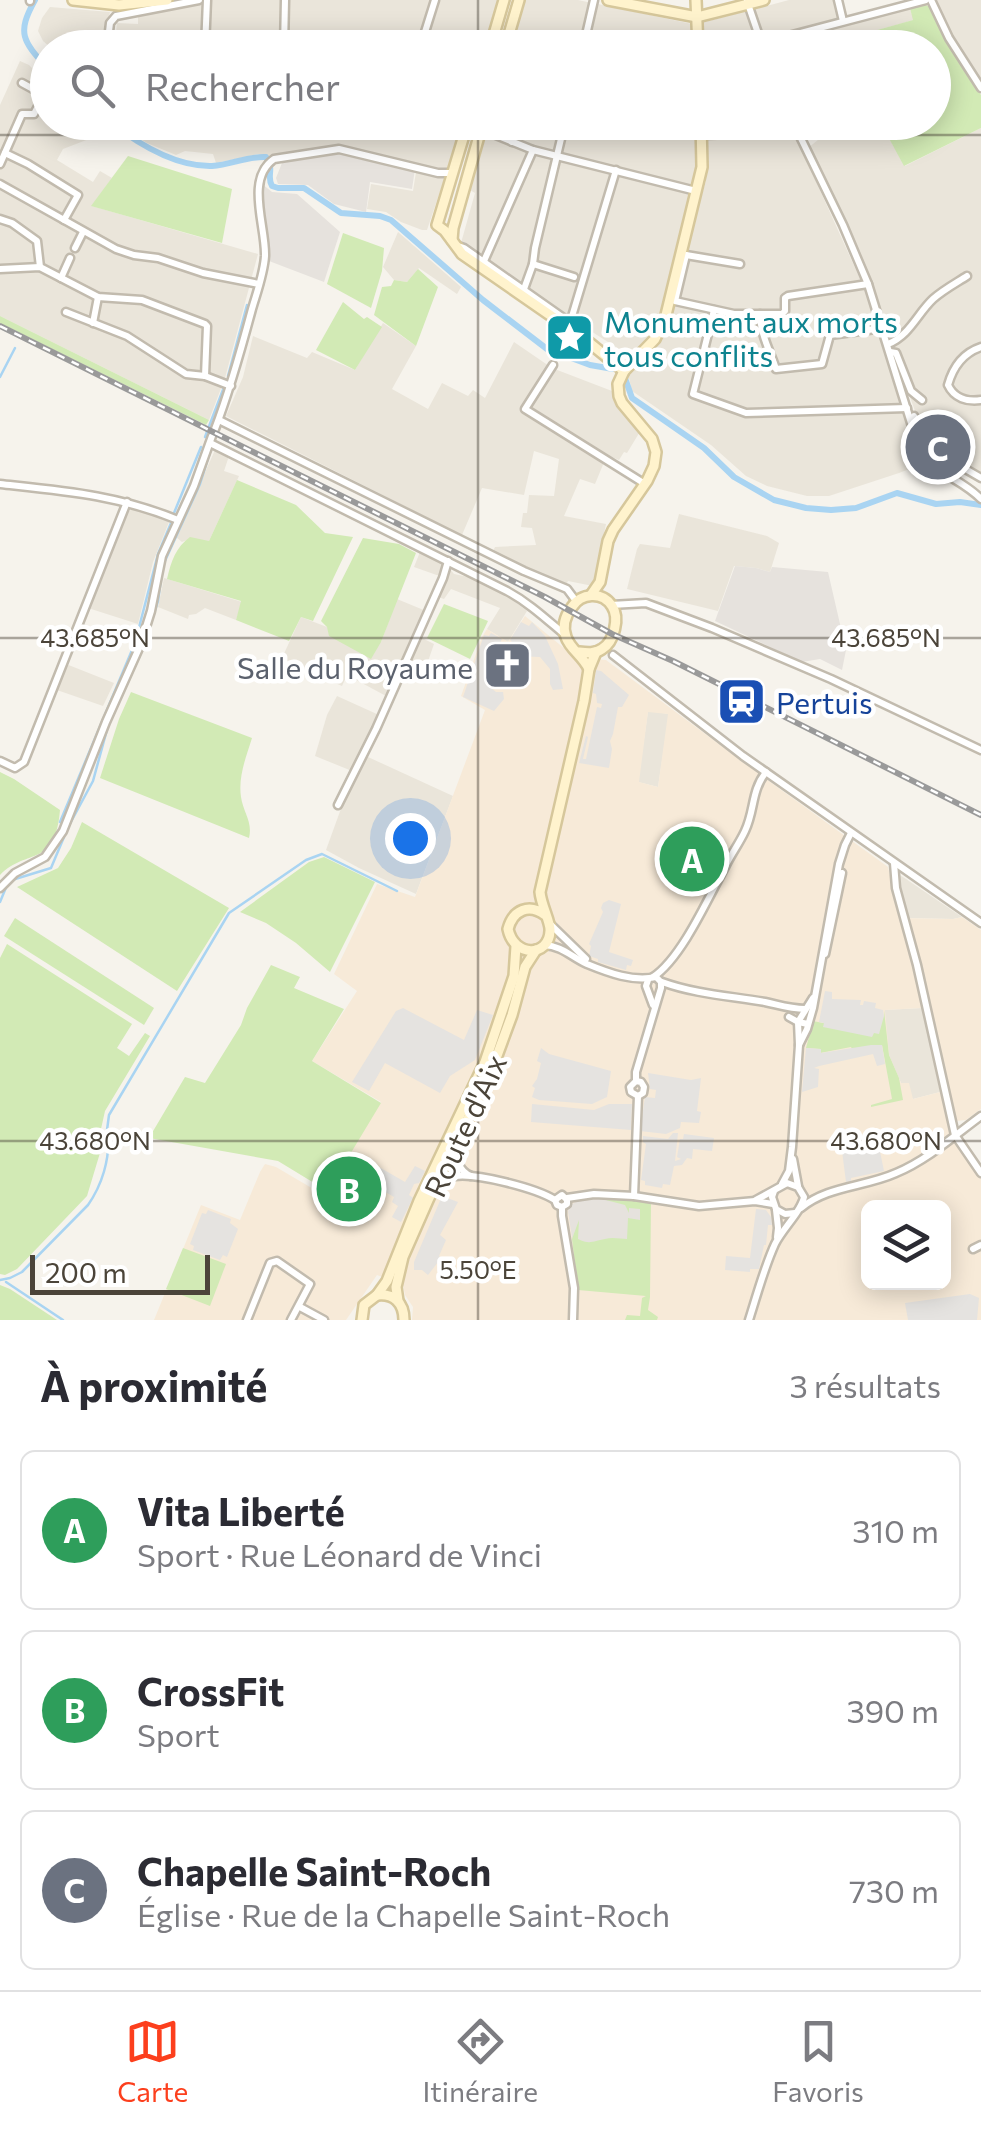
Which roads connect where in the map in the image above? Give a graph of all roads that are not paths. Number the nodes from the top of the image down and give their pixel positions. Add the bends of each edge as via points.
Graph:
1 (73, 0) edge
2 (168, 0) edge
3 (199, 0) edge
4 (207, 0) edge
5 (285, 0) edge
6 (435, 0) edge
7 (504, 0) edge
8 (519, 0) edge
9 (594, 0) edge
10 (608, 0) edge
11 (696, 0) edge
12 (764, 0) edge
13 (838, 0) edge
14 (928, 0) edge
15 (146, 2) edge
16 (747, 2) edge
17 (697, 17) junction
18 (843, 21) junction
19 (110, 30) edge
20 (206, 30) edge
21 (284, 30) edge
22 (426, 30) edge
23 (495, 30) edge
24 (511, 30) edge
25 (587, 30) edge
26 (697, 30) edge
27 (757, 30) edge
28 (813, 30) edge
29 (945, 30) edge
30 (951, 40) edge
31 (22, 84) dead end
32 (30, 88) edge
33 (981, 88) edge
34 (30, 114) edge
35 (461, 140) edge
36 (478, 140) edge
37 (508, 140) edge
38 (561, 140) edge
39 (702, 140) edge
40 (801, 140) edge
41 (512, 142) joint
42 (533, 150) junction
43 (6, 153) junction
44 (557, 157) junction
45 (0, 164) edge
46 (616, 170) junction
47 (452, 173) junction
48 (0, 184) edge
49 (696, 191) junction
50 (0, 219) edge
51 (64, 220) junction
52 (449, 230) junction
53 (83, 232) junction
54 (453, 244) junction
55 (75, 248) dead end
56 (684, 255) junction
57 (70, 258) dead end
58 (484, 261) junction
59 (533, 264) junction
60 (740, 264) dead end
61 (40, 267) junction
62 (0, 268) edge
63 (967, 276) dead end
64 (574, 277) dead end
65 (61, 278) junction
66 (259, 284) junction
67 (868, 284) junction
68 (524, 289) junction
69 (98, 297) junction
70 (714, 310) junction
71 (66, 312) dead end
72 (760, 314) junction
73 (93, 323) junction
74 (570, 323) junction
75 (883, 328) junction
76 (586, 340) junction
77 (981, 347) edge
78 (889, 348) junction
79 (553, 365) dead end
80 (624, 371) junction
81 (205, 376) junction
82 (231, 386) junction
83 (922, 400) dead end
84 (981, 400) edge
85 (907, 408) junction
86 (219, 420) junction
87 (212, 436) junction
88 (981, 478) edge
89 (0, 484) edge
90 (645, 484) junction
91 (981, 499) edge
92 (127, 502) junction
93 (178, 520) junction
94 (448, 562) junction
95 (600, 582) junction
96 (591, 595) junction
97 (576, 601) junction
98 (609, 603) junction
99 (628, 605) junction
100 (616, 620) junction
101 (564, 622) junction
102 (551, 624) junction
103 (565, 635) junction
104 (602, 648) junction
105 (579, 652) junction
106 (589, 668) junction
107 (981, 750) edge
108 (0, 762) edge
109 (766, 772) junction
110 (338, 805) dead end
111 (852, 833) junction
112 (894, 863) junction
113 (0, 888) edge
114 (540, 892) junction
115 (526, 909) junction
116 (548, 920) junction
117 (981, 923) edge
118 (516, 946) junction
119 (540, 948) junction
120 (668, 964) junction
121 (595, 966) junction
122 (649, 983) junction
123 (661, 986) junction
124 (673, 986) junction
125 (814, 996) junction
126 (781, 1008) junction
127 (654, 1009) junction
128 (805, 1009) junction
129 (809, 1021) junction
130 (797, 1026) junction
131 (799, 1045) junction
132 (981, 1116) edge
133 (954, 1136) junction
134 (456, 1141) junction
135 (792, 1148) junction
136 (981, 1173) edge
137 (472, 1176) junction
138 (434, 1188) junction
139 (778, 1188) junction
140 (800, 1189) junction
141 (634, 1196) junction
142 (818, 1196) junction
143 (567, 1198) junction
144 (556, 1200) junction
145 (755, 1201) junction
146 (774, 1206) junction
147 (562, 1208) junction
148 (798, 1210) junction
149 (776, 1243) junction
150 (377, 1295) junction
151 (398, 1301) junction
152 (300, 1307) junction
153 (360, 1318) edge
154 (247, 1320) edge
155 (292, 1320) edge
156 (324, 1320) edge
157 (404, 1320) edge
158 (572, 1320) edge
159 (749, 1320) edge

1 - 15 main road
2 - 15 main road
3 - 19 street via 121,15
4 - 20 street
5 - 21 street
6 - 22 street
7 - 23 main road
8 - 24 main road
9 - 25 street
10 - 17 main road
11 - 17 main road
12 - 16 main road
13 - 18 street
14 - 18 street
14 - 29 street
16 - 17 main road
16 - 27 street
17 - 26 main road
18 - 28 street
30 - 33 street
31 - 32 street
34 - 43 street via 22,114
35 - 47 main road
36 - 52 main road
37 - 41 street
38 - 44 street
39 - 49 main road
40 - 67 street
41 - 42 street
42 - 44 street
42 - 58 street
43 - 45 street
43 - 51 street via 78,195
44 - 46 street
44 - 59 street
46 - 49 street
46 - 74 street
47 - 52 main road via 437,222
47 - 66 street via 339,149 270,162 259,193 265,247
48 - 51 street
49 - 56 main road
50 - 61 street via 38,241
51 - 53 street
52 - 54 main road
53 - 55 street
53 - 66 street via 134,255
54 - 58 street
54 - 76 main road
56 - 60 street
56 - 70 street via 675,300
56 - 80 main road via 660,331
57 - 65 street
58 - 68 street
59 - 64 street
59 - 68 street
61 - 62 street
61 - 65 street
63 - 78 street via 932,300
65 - 69 street
66 - 82 street
67 - 72 street via 788,296 784,314
67 - 75 street
68 - 74 street
69 - 73 street
69 - 81 street via 142,300 207,326
70 - 72 street
70 - 85 street via 693,394 746,413
71 - 73 street
72 - 75 street via 776,369 822,364 830,336
73 - 81 street via 186,374
74 - 76 street
75 - 78 street
76 - 80 main road
77 - 84 street via 956,365 948,385 960,398
78 - 83 street
78 - 85 street
79 - 90 street via 525,409
80 - 90 main road via 619,396 655,448
81 - 82 street
82 - 86 street
85 - 88 street via 928,448
85 - 91 street via 923,457
86 - 87 street
86 - 97 street via 567,590
87 - 93 street
87 - 94 street
89 - 92 street
90 - 95 main road via 613,530
92 - 93 street
92 - 108 street via 24,762 15,768
93 - 113 street via 140,646 63,831 46,857
94 - 102 street via 521,598
94 - 110 street
95 - 96 main road
95 - 98 main road
96 - 97 main road
96 - 98 main road
97 - 101 main road
98 - 99 street
98 - 100 main road
99 - 100 street
99 - 107 street via 655,606
100 - 104 main road
101 - 102 street
101 - 103 main road
102 - 103 street
103 - 105 main road
104 - 105 main road
104 - 106 main road
104 - 109 street
105 - 106 main road
106 - 114 main road
109 - 111 street
109 - 120 street via 746,830
111 - 112 street
111 - 125 street
112 - 117 street
112 - 133 street
114 - 115 main road
114 - 116 main road
115 - 116 main road
115 - 118 main road via 509,924
116 - 119 main road via 550,936
116 - 121 street
118 - 119 main road
118 - 150 main road, Route d'Aix via 514,976 486,1062
119 - 121 street via 565,949
119 - 134 main road, Route d'Aix via 525,967 495,1062
120 - 122 street
120 - 123 street
120 - 124 street
121 - 122 street
122 - 123 street
122 - 123 street via 652,993
122 - 127 street
123 - 124 street
123 - 127 street
124 - 126 street
125 - 128 street
125 - 129 street
126 - 128 street
126 - 130 street
127 - 141 street via 636,1072 644,1087 638,1096
128 - 129 street
128 - 130 street
129 - 130 street
129 - 131 street
130 - 131 street
131 - 135 street
132 - 133 street
133 - 136 street
133 - 142 street via 898,1173
134 - 137 street via 458,1165
134 - 138 main road, Route d'Aix
135 - 139 street
135 - 140 street
137 - 138 street
137 - 144 street
138 - 151 main road, Route d'Aix via 401,1266
139 - 140 street
139 - 145 street
139 - 146 street
140 - 142 street
140 - 148 street
141 - 143 street
141 - 145 street via 699,1206
142 - 148 street
143 - 144 street
143 - 147 street
144 - 147 street
145 - 146 street
146 - 148 street via 786,1214
146 - 149 street
147 - 158 street
148 - 149 street
149 - 159 street
150 - 151 main road
150 - 153 main road, Route d'Aix
151 - 157 main road
152 - 154 street via 308,1280 272,1261
152 - 155 street
152 - 156 street

